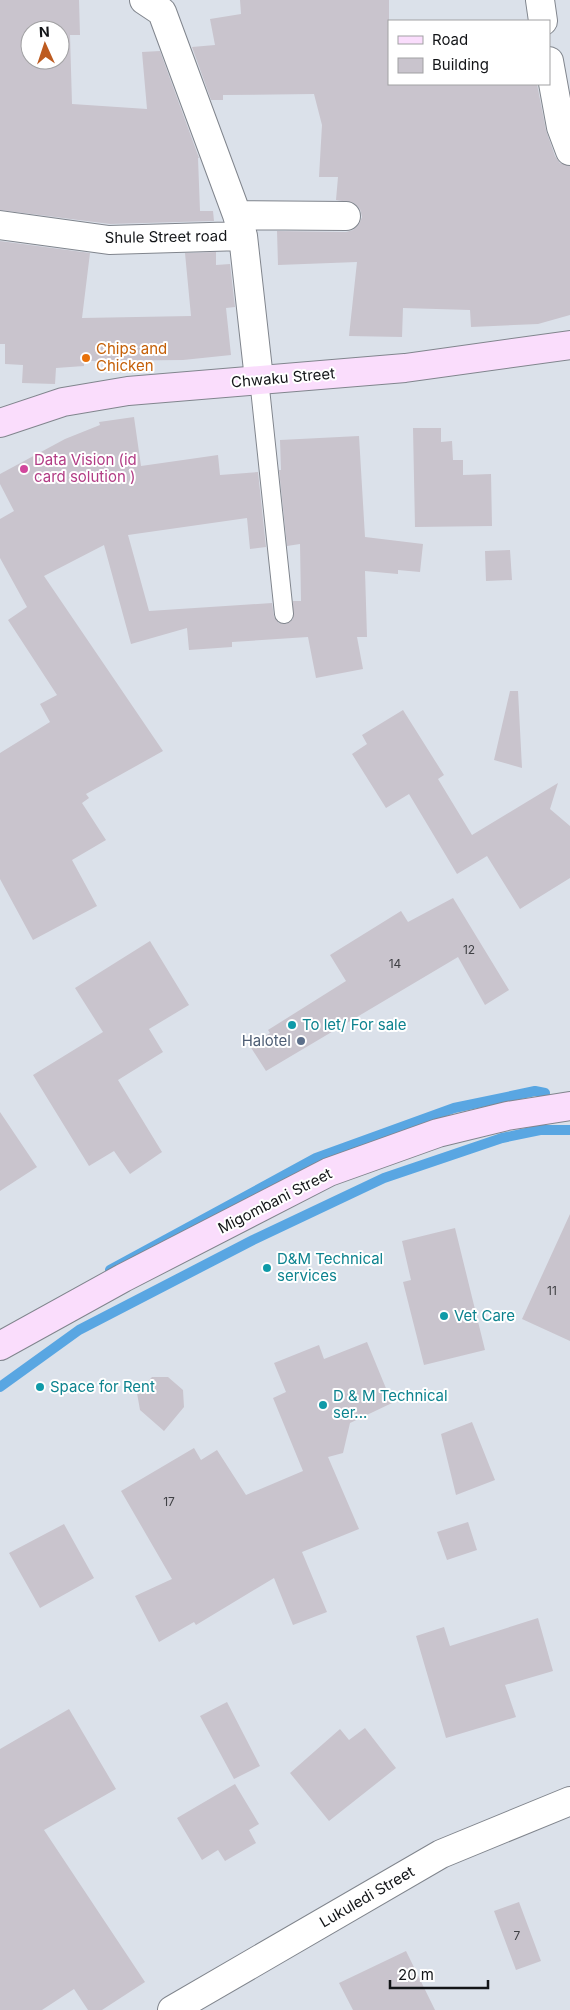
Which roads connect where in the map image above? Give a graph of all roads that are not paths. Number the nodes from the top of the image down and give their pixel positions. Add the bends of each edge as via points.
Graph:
1 (144, 0) edge
2 (540, 0) edge
3 (543, 20) edge
4 (550, 66) edge
5 (570, 151) edge
6 (346, 216) dead end
7 (0, 225) edge
8 (240, 225) junction
9 (570, 345) edge
10 (259, 379) junction
11 (0, 423) edge
12 (284, 614) dead end
13 (570, 1106) edge
14 (0, 1346) edge
15 (570, 1801) edge
16 (172, 2010) edge

1 - 8 street via 162,12
2 - 3 street
4 - 5 street via 561,127
6 - 8 street, Shule Street road
7 - 8 street, Shule Street road via 108,240
8 - 10 street
9 - 10 main road, Chwaku Street via 405,368
10 - 11 main road, Chwaku Street via 128,391 72,400
10 - 12 lane
13 - 14 main road, Migombani Street via 507,1116 438,1133 329,1172 123,1278
15 - 16 street, Lukuledi Street via 441,1854

